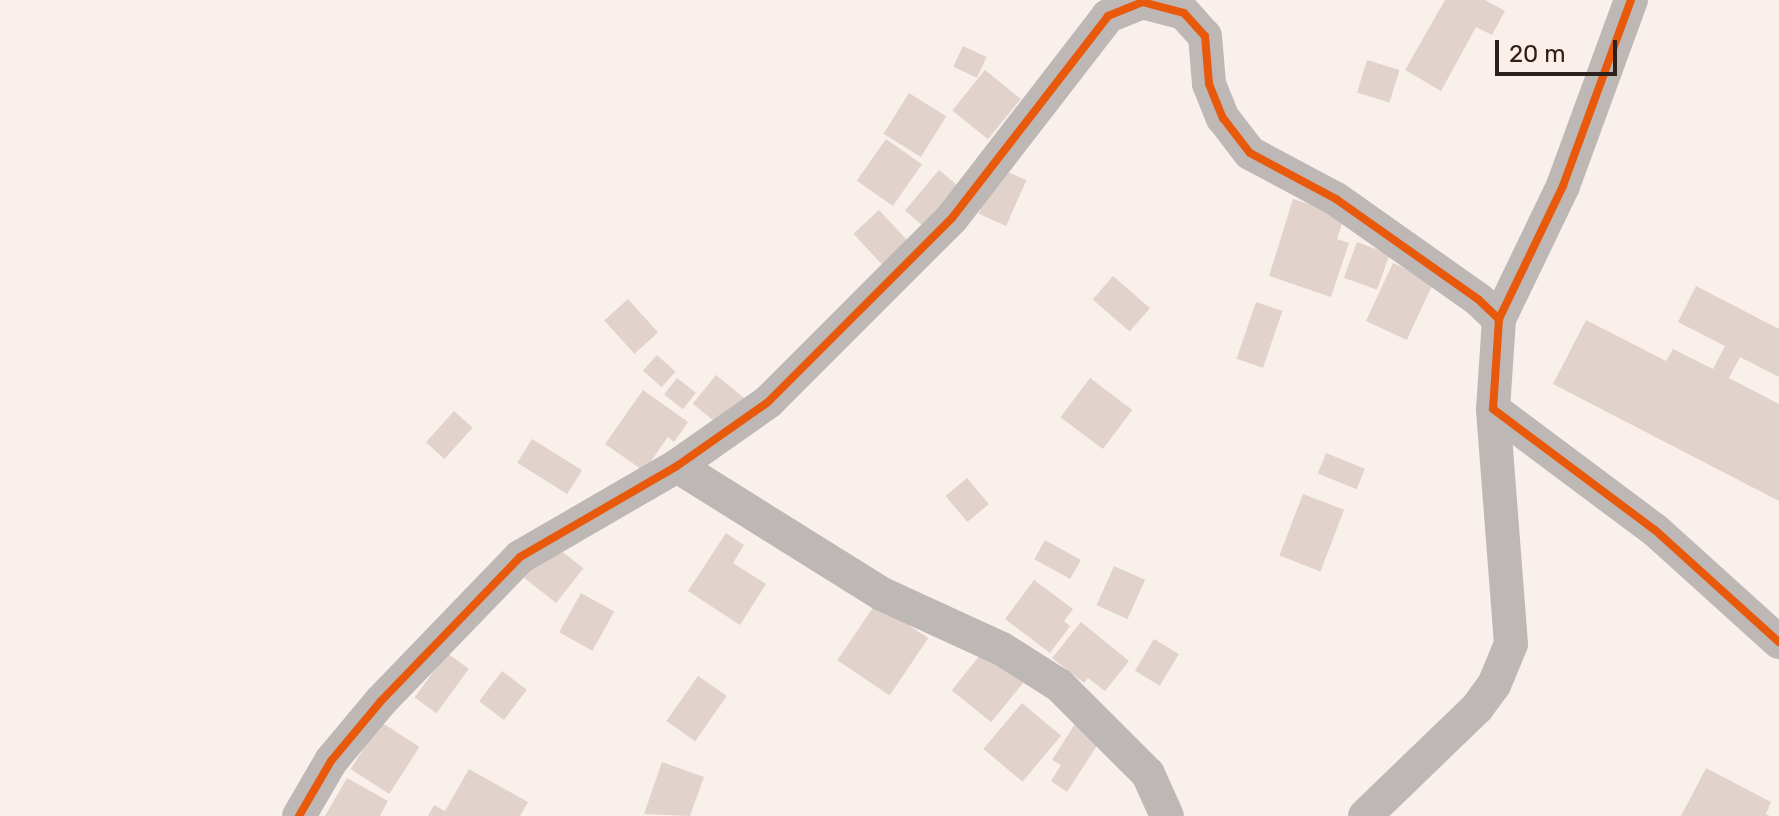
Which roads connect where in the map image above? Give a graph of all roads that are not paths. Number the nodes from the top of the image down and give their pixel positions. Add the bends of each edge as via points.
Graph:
1 (1631, 0) edge
2 (1499, 319) junction
3 (1493, 409) junction
4 (677, 466) junction
5 (1779, 642) edge
6 (299, 816) edge
7 (1167, 816) edge
8 (1365, 816) edge

1 - 2 street via 1563,186
2 - 3 street
2 - 4 street via 1336,199 1250,153 1223,118 1209,84 1205,36 1184,13 1142,2 1108,16 952,218 768,402
3 - 5 street via 1643,520
3 - 8 street via 1511,644 1494,685 1477,708
4 - 6 street via 520,557 381,701 331,761
4 - 7 street via 882,594 1002,649 1059,685 1148,774

